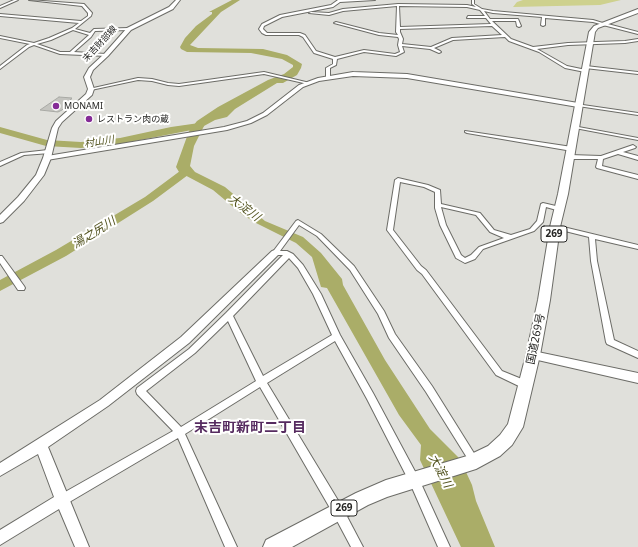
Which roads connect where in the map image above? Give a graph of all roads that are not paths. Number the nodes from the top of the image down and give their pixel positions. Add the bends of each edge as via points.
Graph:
1 (17, 0) edge
2 (30, 0) edge
3 (178, 0) edge
4 (374, 0) edge
5 (473, 0) edge
6 (398, 5) junction
7 (0, 7) edge
8 (305, 11) junction
9 (482, 11) junction
10 (638, 11) edge
11 (0, 15) edge
12 (544, 16) junction
13 (468, 17) dead end
14 (488, 19) junction
15 (80, 22) junction
16 (336, 23) dead end
17 (604, 24) junction
18 (494, 25) junction
19 (543, 25) dead end
20 (453, 26) junction
21 (519, 26) dead end
22 (398, 28) junction
23 (73, 29) junction
24 (129, 29) junction
25 (638, 33) edge
26 (90, 34) junction
27 (400, 36) junction
28 (505, 36) junction
29 (0, 37) edge
30 (463, 38) junction
31 (638, 40) edge
32 (33, 44) junction
33 (590, 44) junction
34 (400, 45) junction
35 (431, 48) junction
36 (534, 48) junction
37 (439, 52) dead end
38 (70, 54) junction
39 (106, 55) junction
40 (335, 58) junction
41 (0, 68) edge
42 (586, 69) junction
43 (638, 72) edge
44 (328, 78) junction
45 (308, 83) junction
46 (91, 89) junction
47 (578, 105) junction
48 (638, 114) edge
49 (575, 127) junction
50 (467, 132) dead end
51 (638, 139) edge
52 (633, 147) dead end
53 (617, 152) junction
54 (571, 153) junction
55 (48, 155) junction
56 (602, 158) junction
57 (638, 158) edge
58 (0, 164) edge
59 (638, 177) edge
60 (438, 205) junction
61 (560, 209) junction
62 (0, 220) edge
63 (555, 227) junction
64 (592, 236) junction
65 (509, 237) junction
66 (638, 247) edge
67 (276, 252) junction
68 (288, 254) junction
69 (0, 258) edge
70 (21, 288) dead end
71 (229, 315) junction
72 (336, 336) junction
73 (533, 355) junction
74 (638, 355) edge
75 (638, 378) edge
76 (261, 381) junction
77 (526, 385) junction
78 (180, 432) junction
79 (41, 445) junction
80 (472, 462) junction
81 (0, 470) edge
82 (417, 479) junction
83 (62, 500) junction
84 (338, 511) junction
85 (0, 538) edge
86 (82, 547) edge
87 (230, 547) edge
88 (273, 547) edge
89 (357, 547) edge
90 (444, 547) edge

1 - 7 street
2 - 15 street via 83,6 90,13
3 - 24 main road, 末吉財部線 via 171,8
4 - 8 street via 339,1 332,6
5 - 9 street via 473,4
6 - 8 street via 324,14
6 - 9 street via 467,6
6 - 22 street
8 - 40 street via 281,16 263,24 261,29 263,32 277,35 299,34 304,36 316,52
9 - 12 street
9 - 14 street
10 - 17 highway, 国道269号 / 269
11 - 15 street
12 - 17 street
12 - 19 street
13 - 14 street
14 - 18 street
14 - 21 street via 517,20
15 - 23 street
16 - 27 street via 379,34
17 - 25 street
17 - 33 highway, 国道269号 / 269 via 594,29
18 - 20 street
18 - 28 street
20 - 22 street
20 - 30 street
22 - 27 street
23 - 26 street
23 - 32 street
24 - 26 street via 94,30
24 - 39 main road, 末吉財部線
26 - 38 street
27 - 34 street
28 - 30 street
28 - 36 street via 513,42
29 - 32 street
30 - 35 street via 452,39
31 - 33 street
32 - 38 street via 52,52
32 - 41 street
33 - 36 street
33 - 42 highway, 国道269号 / 269
34 - 35 street
34 - 40 street via 402,52 396,55 364,51
35 - 37 street
36 - 42 street via 566,67
38 - 39 street
39 - 46 main road, 末吉財部線 via 88,73
40 - 44 street via 335,64 328,68
42 - 43 street
42 - 47 highway, 国道269号 / 269
44 - 45 street
44 - 47 street via 361,73 407,76
45 - 46 street via 269,73 179,85 138,79
45 - 55 street via 294,90 266,114 225,129
46 - 55 main road via 89,95 61,119 53,134
47 - 48 street
47 - 49 highway, 国道269号 / 269
49 - 51 street
49 - 54 highway, 国道269号 / 269
50 - 54 street
52 - 53 street
53 - 56 street
53 - 57 street
54 - 56 street
54 - 61 highway, 国道269号 / 269
55 - 58 street via 23,154
55 - 62 main road via 40,175
56 - 59 street via 599,167
60 - 65 street via 478,214 492,231
60 - 65 street via 443,225 458,256 465,262 481,248
60 - 77 street via 438,191 435,189 398,180 390,230 499,373
61 - 63 highway, 国道269号 / 269
61 - 65 street via 543,205 540,222 532,230
63 - 64 street
63 - 73 highway, 国道269号 / 269
64 - 66 street
64 - 74 street via 594,267 610,342
67 - 68 street
67 - 79 street via 185,340 104,403
67 - 80 street via 298,222 319,234 352,268
68 - 71 street
68 - 72 street via 301,267 313,287
69 - 70 street
71 - 76 street
71 - 78 street via 192,351 140,391
72 - 76 street
72 - 82 street
73 - 75 street
73 - 77 highway, 国道269号 / 269
76 - 78 street
76 - 84 street
77 - 80 highway, 国道269号 / 269 via 515,427 506,440 494,451
78 - 83 street
78 - 87 street
79 - 81 street
79 - 83 street
80 - 82 highway, 国道269号 / 269
82 - 84 highway, 国道269号 / 269 via 362,499
82 - 90 street
83 - 85 street
83 - 86 street
84 - 88 highway, 国道269号 / 269
84 - 89 street

